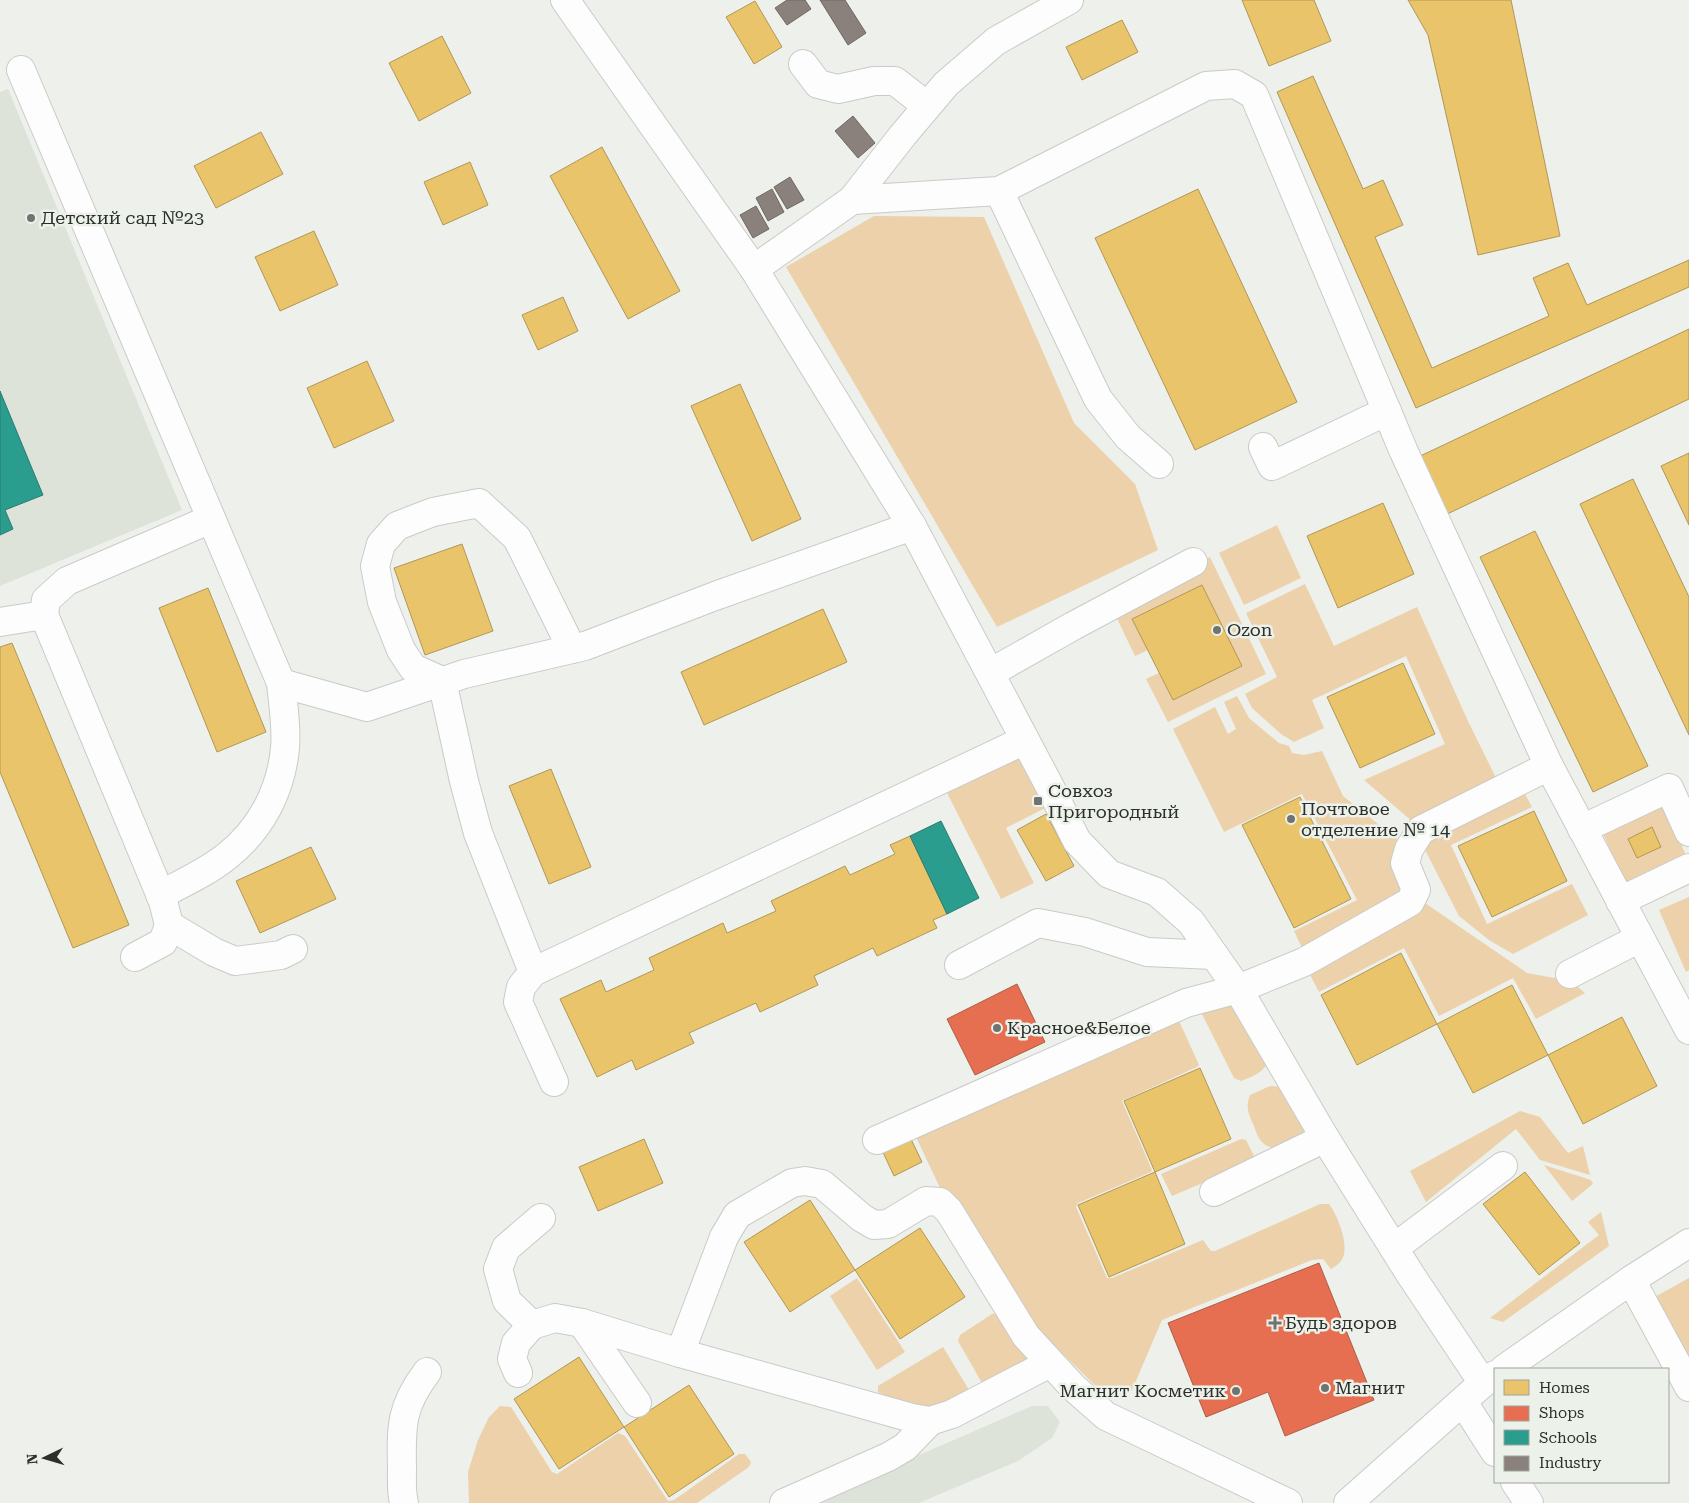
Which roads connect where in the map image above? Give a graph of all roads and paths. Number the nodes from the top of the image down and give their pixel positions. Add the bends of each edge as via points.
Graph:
1 (565, 0) edge
2 (1069, 0) edge
3 (803, 64) dead end
4 (21, 70) dead end
5 (927, 106) junction
6 (998, 191) junction
7 (852, 200) junction
8 (754, 269) junction
9 (1387, 411) junction
10 (1263, 447) dead end
11 (1159, 464) dead end
12 (211, 518) junction
13 (912, 526) junction
14 (1193, 562) dead end
15 (44, 615) junction
16 (0, 622) edge
17 (572, 649) junction
18 (990, 673) junction
19 (442, 681) junction
20 (281, 683) junction
21 (1025, 740) junction
22 (1549, 766) junction
23 (1582, 829) junction
24 (1689, 832) edge
25 (1689, 868) edge
26 (160, 895) junction
27 (1620, 900) junction
28 (168, 925) junction
29 (1640, 938) junction
30 (294, 949) dead end
31 (1214, 955) junction
32 (135, 957) dead end
33 (959, 965) dead end
34 (533, 972) junction
35 (1570, 974) dead end
36 (1238, 989) junction
37 (1685, 1013) edge
38 (554, 1082) dead end
39 (1325, 1138) junction
40 (877, 1140) dead end
41 (1503, 1166) dead end
42 (1214, 1192) dead end
43 (541, 1218) dead end
44 (1689, 1243) edge
45 (1394, 1248) junction
46 (1631, 1280) junction
47 (582, 1323) junction
48 (532, 1325) junction
49 (680, 1353) junction
50 (1050, 1362) junction
51 (1505, 1368) edge
52 (427, 1372) dead end
53 (518, 1373) dead end
54 (1494, 1376) edge
55 (1689, 1387) edge
56 (1463, 1402) junction
57 (637, 1403) dead end
58 (930, 1421) junction
59 (1494, 1450) edge
60 (1516, 1483) edge
61 (404, 1503) edge
62 (784, 1503) edge
63 (1288, 1503) edge
64 (1348, 1503) edge
65 (1529, 1503) edge

1 - 8 street
2 - 5 street via 996,41 946,84
3 - 5 street via 818,84 838,89 874,81 895,81
4 - 12 street
5 - 7 street
6 - 7 street
6 - 9 street via 1206,86 1235,84 1254,95
6 - 11 street via 1098,399 1128,437
7 - 8 street
8 - 13 street
9 - 10 street via 1272,466
9 - 22 street
12 - 15 street via 66,582 46,600
12 - 20 street
13 - 17 street
13 - 18 street
14 - 18 street
15 - 16 street
15 - 26 street
17 - 19 street
17 - 19 street via 517,538 479,504 433,512 397,526 381,544 375,566 382,602 401,650 413,668
18 - 21 street
19 - 20 street via 368,707
19 - 34 street via 478,833
20 - 26 street via 285,747 280,781 264,816 226,857
21 - 31 street via 1077,841 1109,874 1157,892 1191,922
21 - 34 street
22 - 23 street
22 - 36 street via 1421,830 1409,849 1405,863 1416,890 1410,902 1304,962
23 - 24 street via 1669,788
23 - 27 street
25 - 27 street
26 - 28 street
27 - 29 street
28 - 30 street via 235,961 281,955
28 - 32 street via 163,942
29 - 35 street
29 - 37 street
31 - 33 street via 1147,952 1085,932 1038,923
31 - 36 street
34 - 38 street via 521,987 518,1002
36 - 39 street
36 - 40 street via 1186,1002
39 - 42 street
39 - 45 street
41 - 45 street
43 - 48 street via 506,1248 498,1269 507,1301
44 - 46 street
45 - 54 street
46 - 51 street
46 - 55 street
47 - 48 street via 555,1318
47 - 49 street
47 - 57 street
48 - 53 street via 516,1343 512,1359
49 - 50 street via 724,1237 737,1215 792,1183 805,1181 822,1184 874,1225 888,1224 926,1201 940,1202 949,1211 1026,1336
49 - 58 street
50 - 58 street via 952,1414
50 - 63 street via 1106,1416
52 - 61 street via 414,1389 404,1415 401,1437
54 - 56 street
56 - 59 street
56 - 64 street
58 - 62 street via 905,1446 888,1457
60 - 65 street

